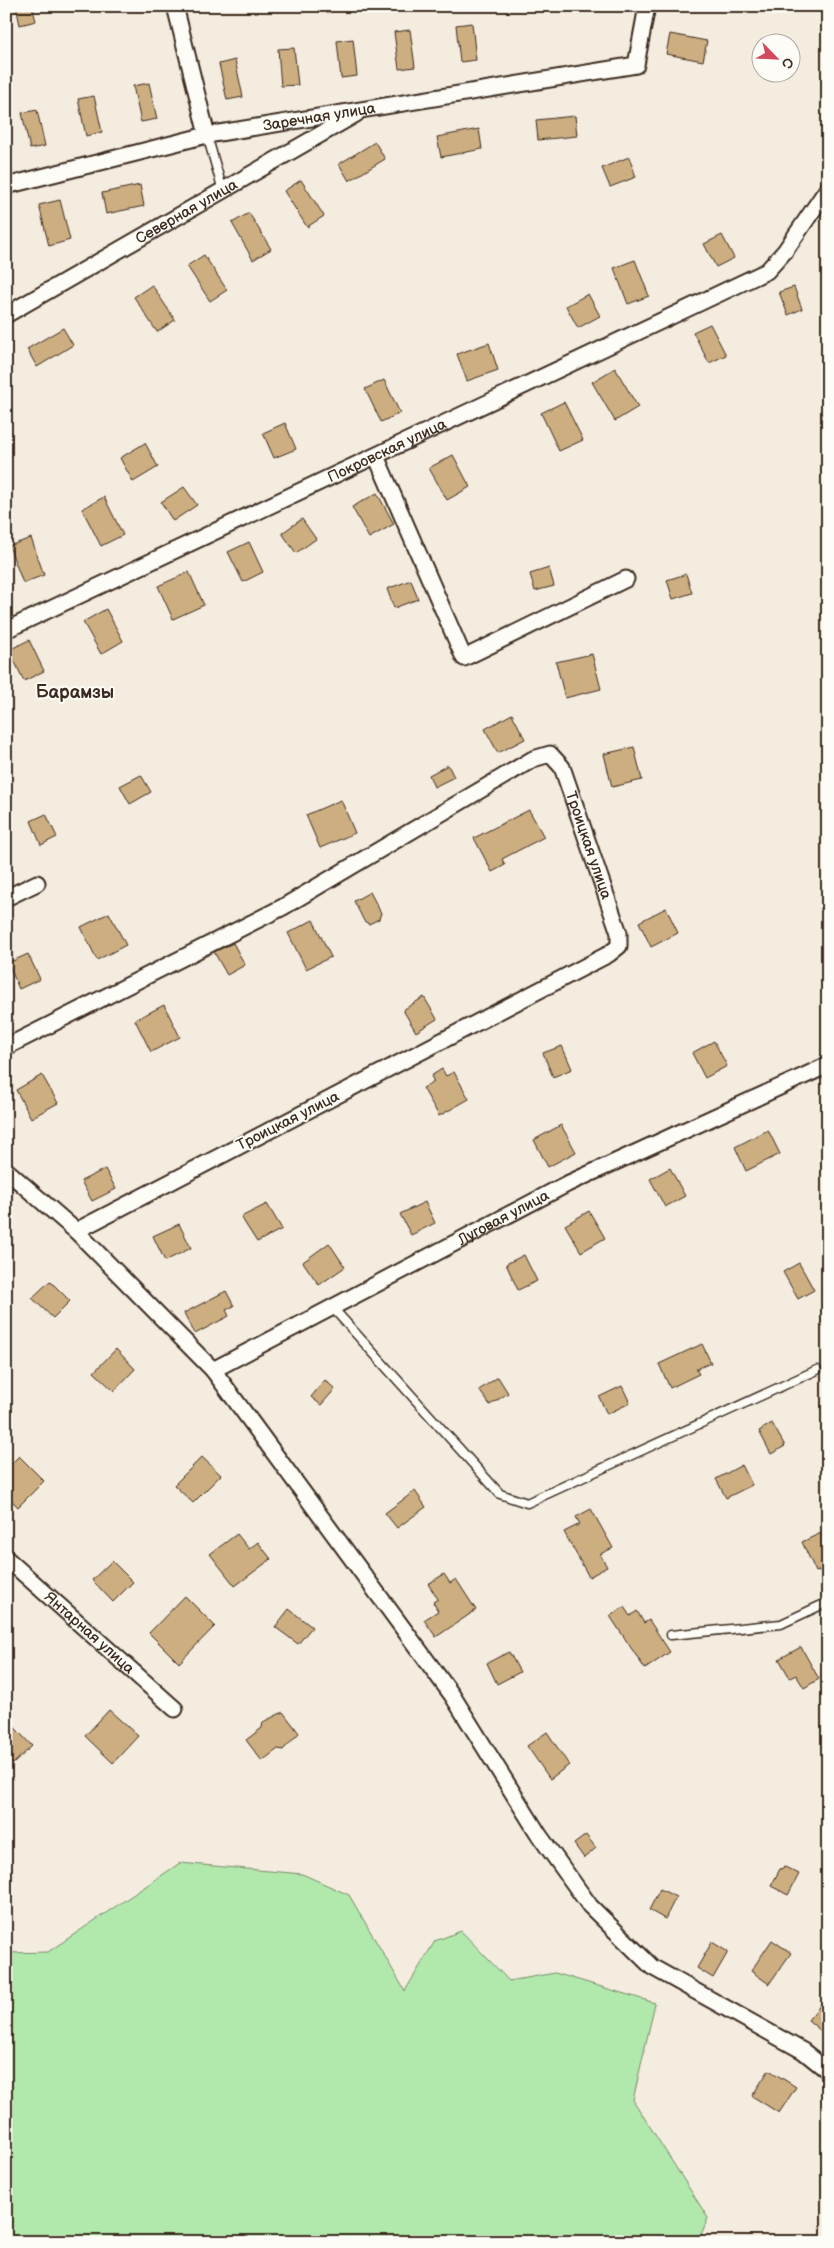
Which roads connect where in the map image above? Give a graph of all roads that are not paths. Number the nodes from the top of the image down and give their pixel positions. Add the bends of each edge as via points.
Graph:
1 (175, 6) edge
2 (647, 6) edge
3 (366, 109) junction
4 (207, 135) junction
5 (6, 186) edge
6 (828, 188) edge
7 (223, 191) junction
8 (6, 315) edge
9 (376, 456) junction
10 (626, 579) dead end
11 (6, 630) edge
12 (37, 883) dead end
13 (6, 898) edge
14 (6, 1047) edge
15 (828, 1065) edge
16 (6, 1170) edge
17 (76, 1231) junction
18 (332, 1307) junction
19 (213, 1370) junction
20 (817, 1370) dead end
21 (6, 1558) edge
22 (828, 1602) edge
23 (671, 1635) dead end
24 (175, 1708) dead end
25 (828, 2071) edge

1 - 4 street
2 - 3 street, Заречная улица via 636,65
3 - 4 street, Заречная улица
3 - 7 street, Северная улица
4 - 5 street, Заречная улица
4 - 7 lane
6 - 9 street, Покровская улица via 786,251 767,271
7 - 8 street, Северная улица
9 - 10 street via 464,658
9 - 11 street, Покровская улица
12 - 13 street
14 - 17 street, Троицкая улица via 283,907 533,759 550,754 562,767 619,933 619,946
15 - 18 street, Луговая улица via 567,1184
16 - 17 street
17 - 19 street
18 - 19 street, Луговая улица
18 - 20 lane via 500,1494 527,1503
19 - 25 street via 452,1695 539,1835 590,1906 652,1967 803,2051
21 - 24 street, Янтарная улица
22 - 23 lane via 781,1624

